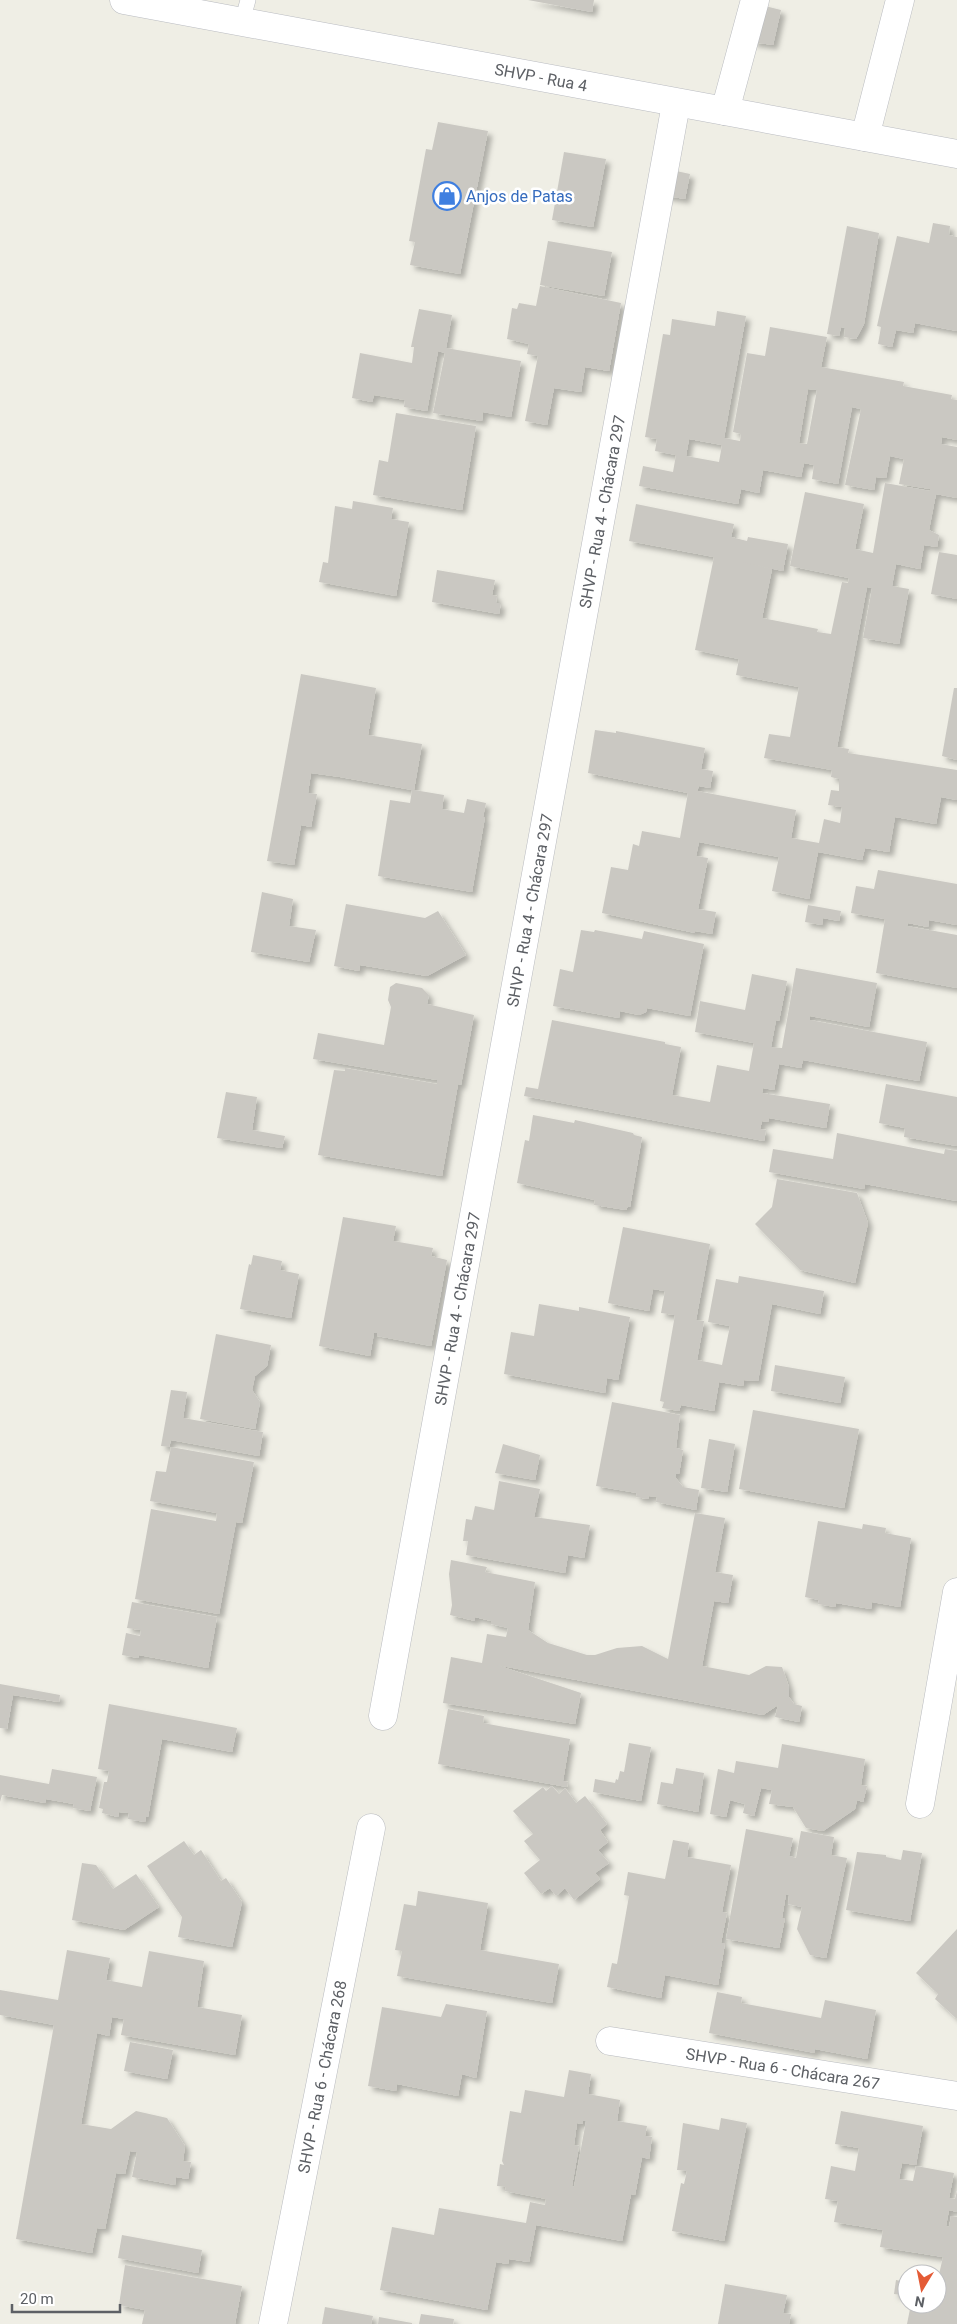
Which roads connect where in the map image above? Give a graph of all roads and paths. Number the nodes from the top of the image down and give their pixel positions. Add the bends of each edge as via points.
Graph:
1 (124, 0) edge
2 (755, 0) edge
3 (900, 0) edge
4 (245, 11) edge
5 (676, 104) junction
6 (725, 111) junction
7 (865, 137) junction
8 (957, 154) edge
9 (957, 1592) edge
10 (383, 1716) dead end
11 (920, 1804) dead end
12 (371, 1828) dead end
13 (610, 2041) dead end
14 (957, 2096) edge
15 (273, 2324) edge

1 - 4 street, SHVP - Rua 4
2 - 6 street
3 - 7 street
4 - 5 street, SHVP - Rua 4
5 - 6 street, SHVP - Rua 4
5 - 10 street, SHVP - Rua 4 - Chácara 297
6 - 7 street, SHVP - Rua 4
7 - 8 street, SHVP - Rua 4
9 - 11 street
12 - 15 street, SHVP - Rua 6 - Chácara 268
13 - 14 street, SHVP - Rua 6 - Chácara 267

